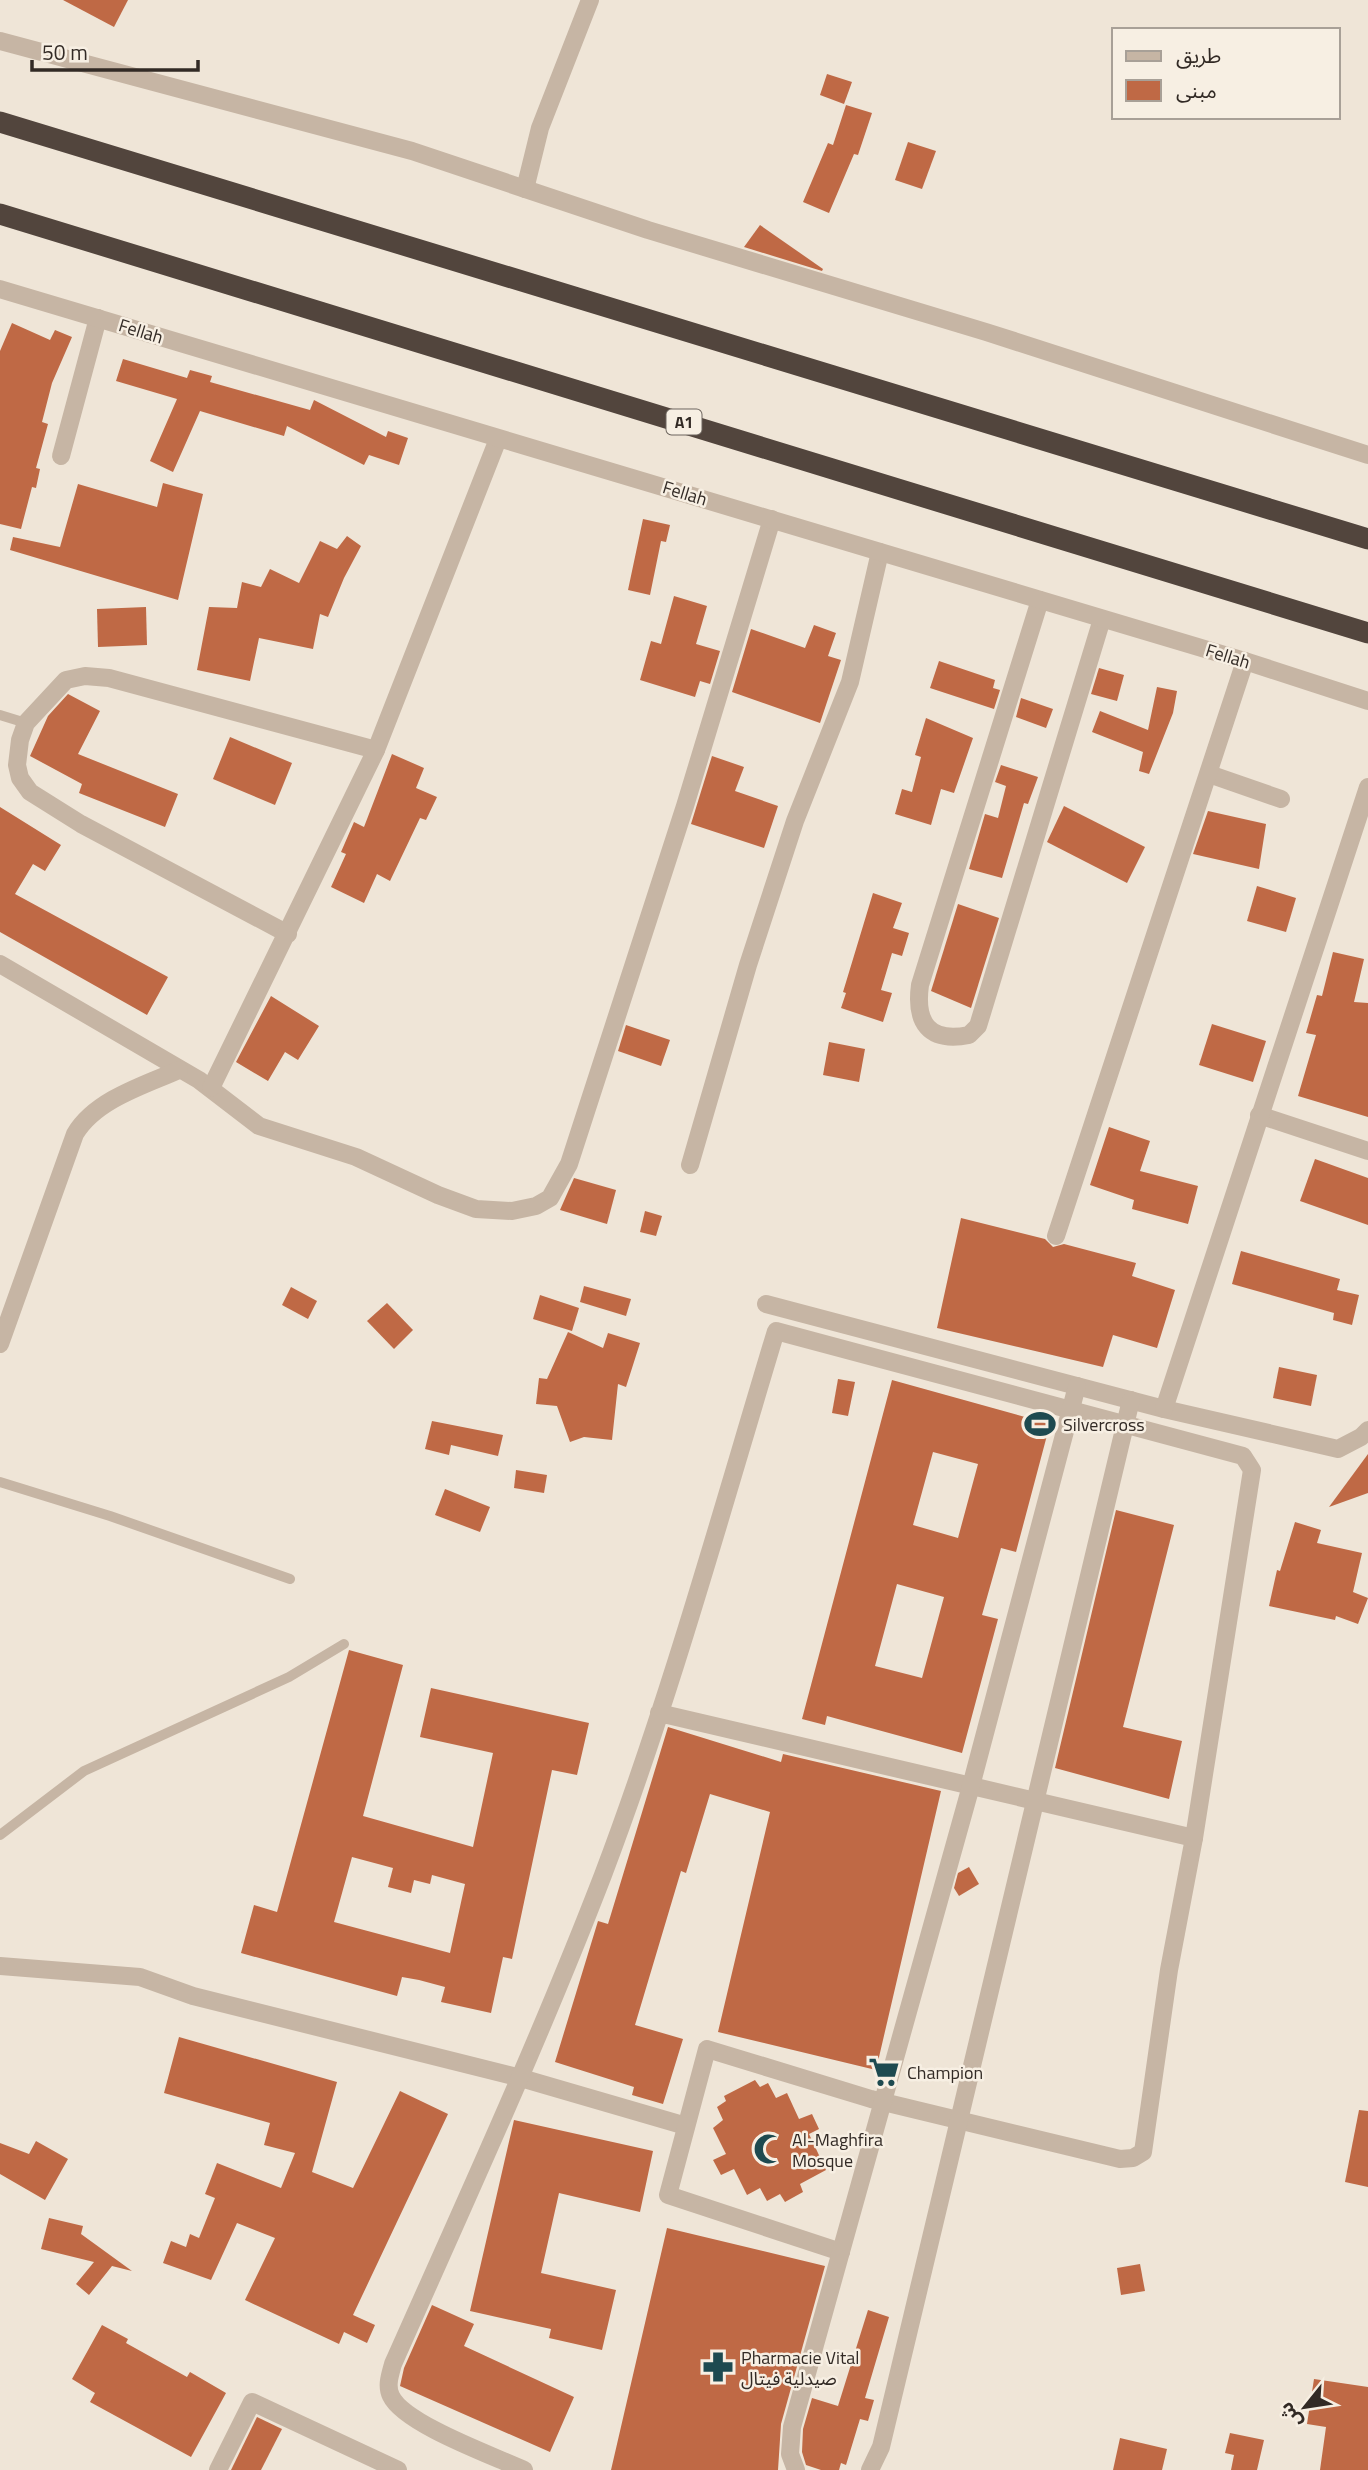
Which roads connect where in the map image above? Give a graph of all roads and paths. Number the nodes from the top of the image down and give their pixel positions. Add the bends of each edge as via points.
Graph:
1 (590, 0) edge
2 (0, 41) edge
3 (0, 122) edge
4 (525, 189) junction
5 (0, 214) edge
6 (0, 289) edge
7 (98, 318) junction
8 (498, 439) junction
9 (1368, 455) edge
10 (61, 456) dead end
11 (772, 519) junction
12 (1368, 539) edge
13 (880, 552) junction
14 (1040, 600) junction
15 (1102, 618) junction
16 (1368, 633) edge
17 (1245, 661) junction
18 (1368, 701) edge
19 (0, 715) edge
20 (26, 723) junction
21 (376, 750) junction
22 (1209, 774) junction
23 (1368, 787) edge
24 (1281, 799) dead end
25 (288, 934) junction
26 (0, 964) edge
27 (178, 1070) junction
28 (211, 1088) junction
29 (1259, 1115) junction
30 (1368, 1151) edge
31 (690, 1165) dead end
32 (1056, 1236) dead end
33 (766, 1304) dead end
34 (0, 1344) edge
35 (1077, 1386) junction
36 (1131, 1400) junction
37 (1164, 1409) junction
38 (1071, 1410) junction
39 (1126, 1424) junction
40 (1368, 1430) edge
41 (0, 1482) edge
42 (289, 1579) dead end
43 (344, 1644) dead end
44 (659, 1713) junction
45 (971, 1786) junction
46 (1035, 1800) junction
47 (0, 1835) edge
48 (1194, 1838) junction
49 (0, 1966) edge
50 (521, 2078) junction
51 (883, 2101) junction
52 (959, 2121) junction
53 (686, 2126) junction
54 (841, 2252) junction
55 (218, 2470) edge
56 (398, 2470) edge
57 (524, 2470) edge
58 (796, 2470) edge
59 (870, 2470) edge

1 - 4 street via 540,128
2 - 4 street via 349,133
3 - 12 highway
4 - 9 street
5 - 16 highway, A1
6 - 7 street, Fellah
7 - 8 street, Fellah
7 - 10 street
8 - 11 street, Fellah
8 - 21 street
11 - 13 street, Fellah
11 - 28 street via 569,1164 550,1198 512,1211 476,1209 356,1157 259,1126
13 - 14 street, Fellah
13 - 31 street via 850,682 791,834
14 - 15 street, Fellah
14 - 15 street via 920,985 919,1017 927,1028 942,1035 969,1035 978,1026
15 - 17 street, Fellah
17 - 18 street, Fellah
17 - 22 street
19 - 20 lane
20 - 21 street via 65,680 85,676 109,678
20 - 25 street via 17,765 30,792
21 - 25 street
22 - 24 street
22 - 32 street
23 - 29 street
25 - 28 street
26 - 27 street
27 - 28 street
27 - 34 street via 83,1121
29 - 30 street
29 - 37 street
33 - 35 street
35 - 36 street
35 - 38 street
36 - 37 street
36 - 39 street
37 - 40 street via 1338,1449
38 - 39 street
38 - 44 street via 776,1331
38 - 45 street
39 - 46 street
39 - 48 street via 1243,1456 1252,1470
41 - 42 lane
43 - 47 lane via 289,1677 84,1772
44 - 45 street
44 - 50 street via 603,1874
45 - 46 street
45 - 51 street
46 - 48 street
46 - 52 street
48 - 52 street via 1168,1970 1143,2152 1120,2159
49 - 50 street via 140,1977 193,1996
50 - 53 street
50 - 57 street via 393,2364 388,2386 391,2397 412,2417
51 - 52 street
51 - 53 street via 707,2049
51 - 54 street
52 - 59 street via 881,2447
53 - 54 street via 668,2196
54 - 58 street via 792,2427 790,2454
55 - 56 street via 252,2402

